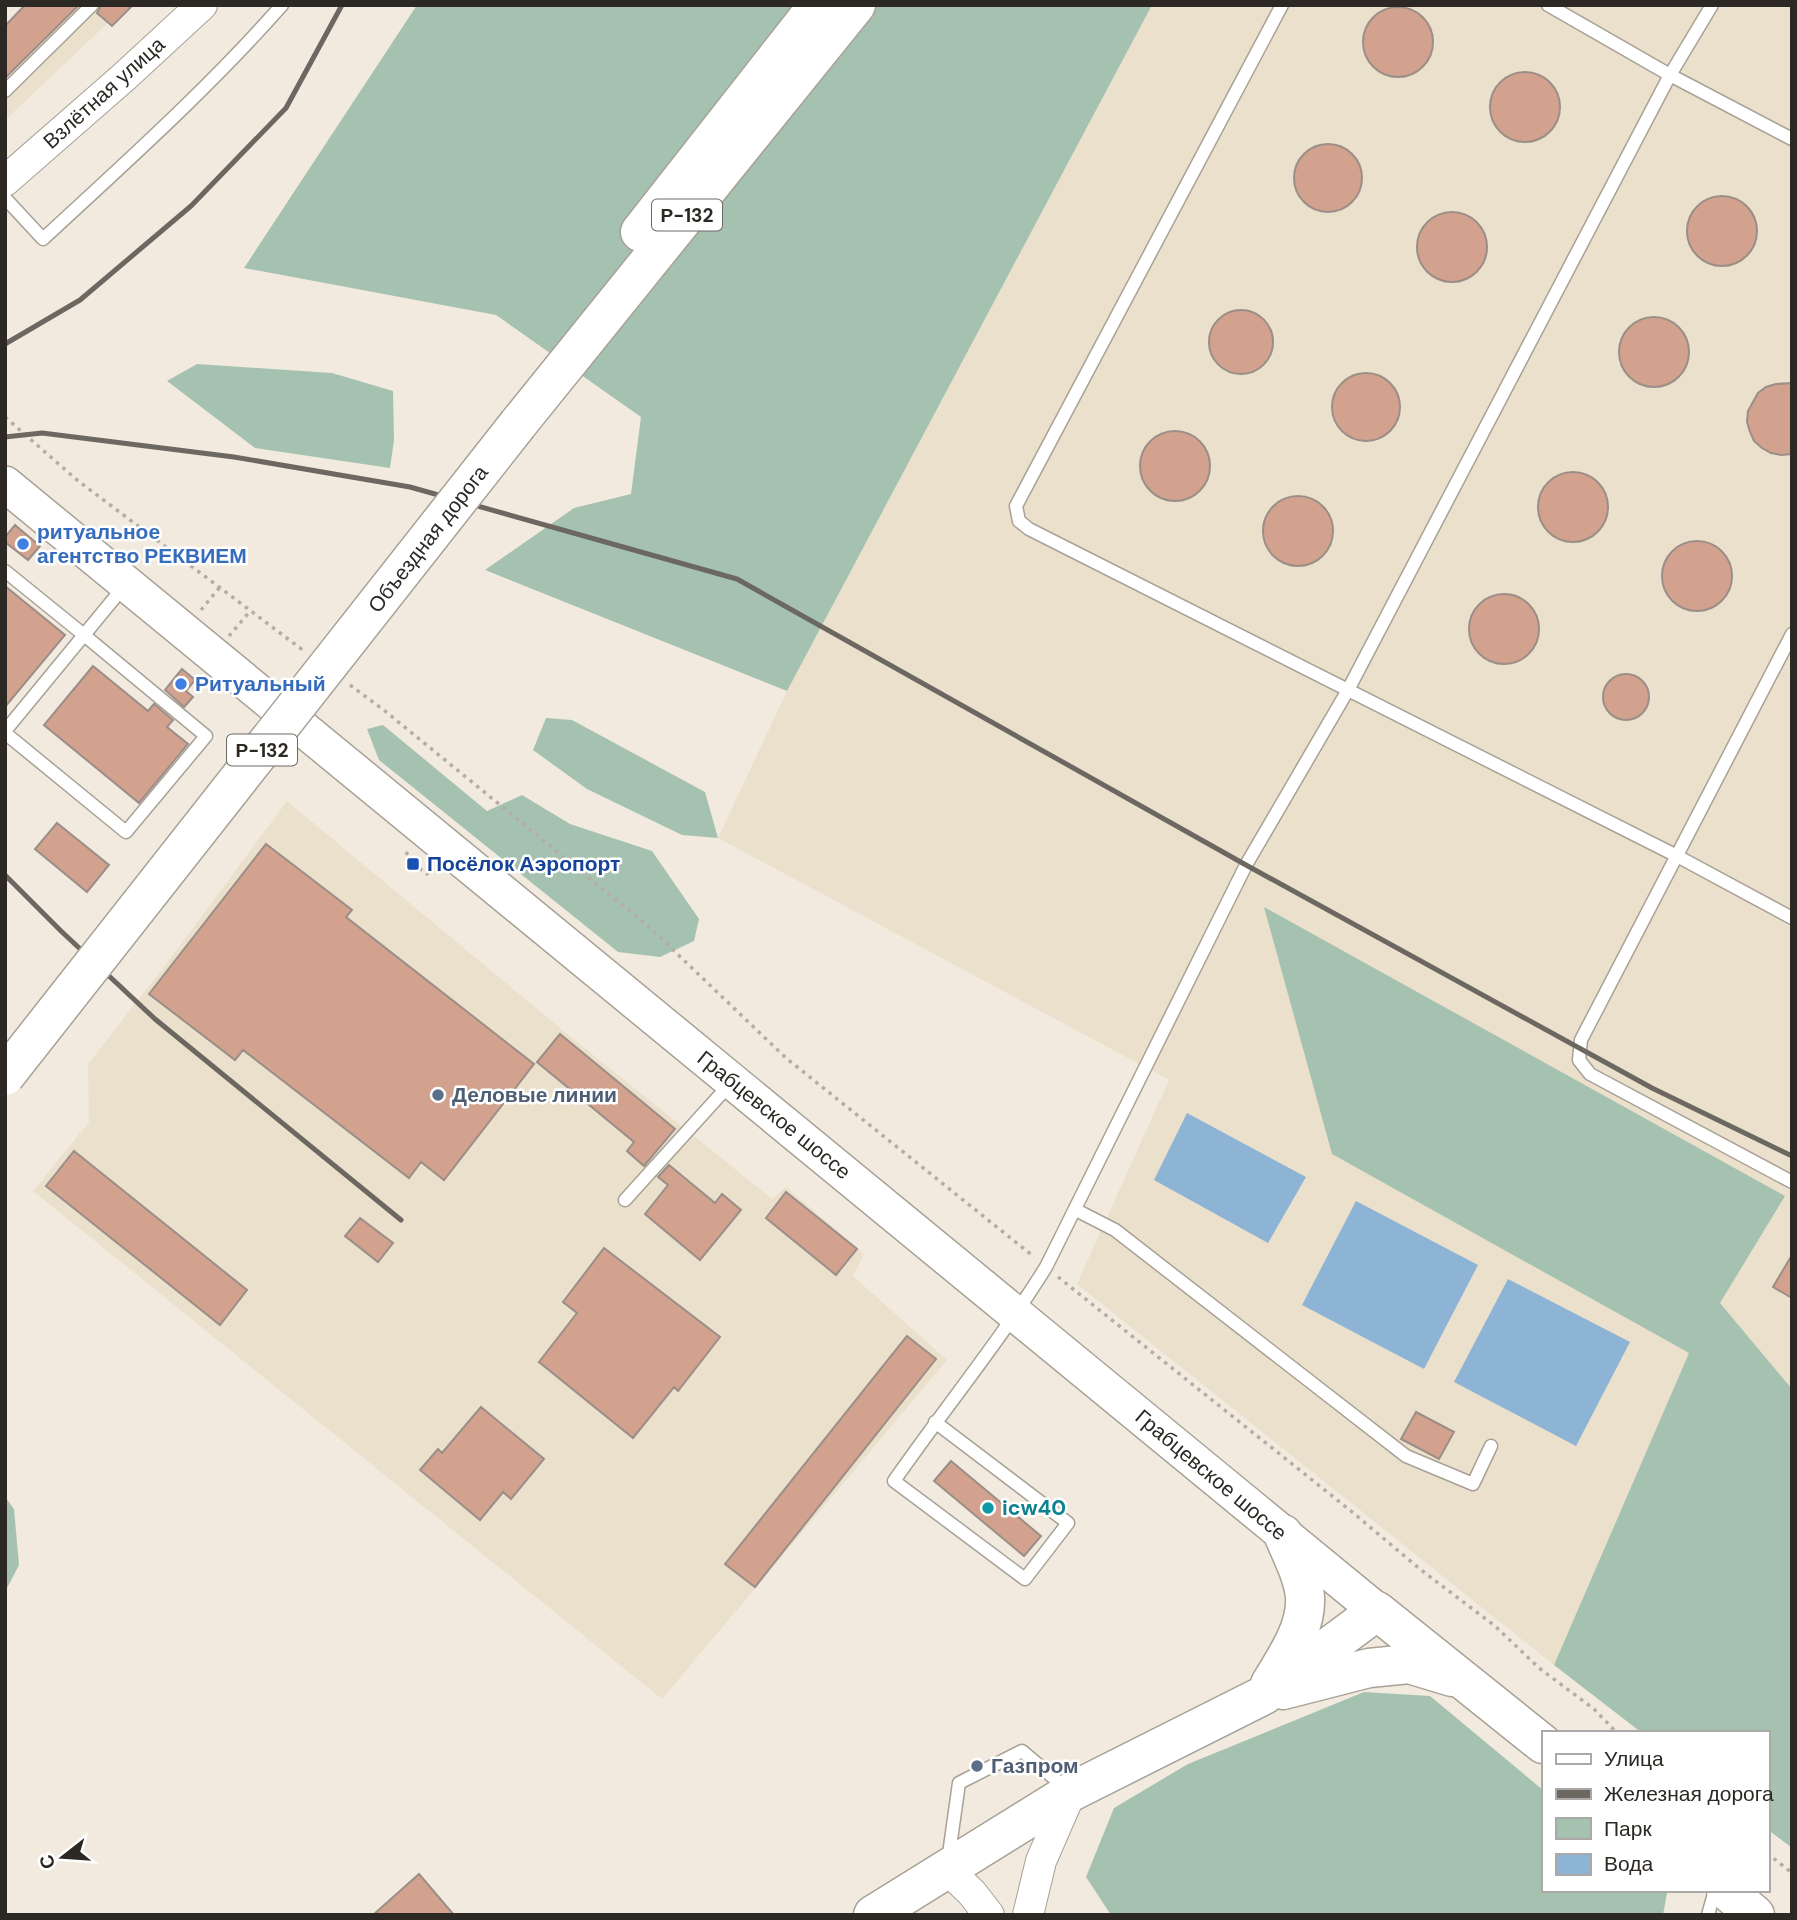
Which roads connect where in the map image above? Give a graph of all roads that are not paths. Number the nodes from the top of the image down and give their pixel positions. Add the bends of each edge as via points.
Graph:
1 (92, 5) edge
2 (202, 5) edge
3 (282, 5) edge
4 (818, 5) edge
5 (856, 5) edge
6 (1282, 5) edge
7 (1548, 5) edge
8 (1712, 5) edge
9 (1670, 75) junction
10 (5, 91) edge
11 (1792, 139) edge
12 (5, 181) edge
13 (5, 198) edge
14 (510, 415) junction
15 (5, 484) edge
16 (5, 570) edge
17 (126, 584) junction
18 (1792, 634) edge
19 (84, 635) junction
20 (1348, 690) junction
21 (5, 732) edge
22 (1677, 856) junction
23 (1792, 918) edge
24 (5, 1034) edge
25 (5, 1076) edge
26 (733, 1082) junction
27 (1792, 1182) edge
28 (625, 1200) dead end
29 (1076, 1210) junction
30 (1017, 1314) junction
31 (935, 1422) junction
32 (1491, 1446) dead end
33 (1283, 1534) junction
34 (1377, 1611) junction
35 (1465, 1681) junction
36 (1264, 1695) junction
37 (1542, 1743) edge
38 (1071, 1792) junction
39 (947, 1869) junction
40 (1714, 1892) edge
41 (1728, 1892) edge
42 (873, 1915) edge
43 (989, 1915) edge
44 (1028, 1915) edge
45 (1708, 1915) edge
46 (1755, 1915) edge

1 - 10 lane
2 - 12 street, Взлётная улица
3 - 13 lane via 167,123 43,239
4 - 14 main road, Объездная дорога / Р-132
5 - 14 main road, Объездная дорога / Р-132
6 - 20 lane via 1016,506 1019,521 1029,529
7 - 9 lane
8 - 9 lane
9 - 11 lane
9 - 20 lane
14 - 24 main road, Объездная дорога / Р-132
14 - 25 main road, Объездная дорога / Р-132, bridge
15 - 17 main road, Грабцевское шоссе
16 - 19 lane
17 - 19 lane
17 - 26 main road, Грабцевское шоссе
18 - 22 lane
19 - 21 lane
19 - 21 lane via 206,736 126,832
20 - 22 lane
20 - 29 lane via 1246,864
22 - 23 lane
22 - 27 lane via 1581,1040 1579,1060 1590,1074
26 - 28 lane
26 - 30 main road, Грабцевское шоссе
29 - 30 lane
29 - 32 lane via 1115,1230 1406,1456 1473,1484
30 - 31 lane
30 - 33 main road, Грабцевское шоссе
31 - 31 lane via 894,1481 1026,1579 1068,1523
33 - 34 main road, Грабцевское шоссе
33 - 36 main road via 1305,1599 1300,1627
34 - 35 main road, Грабцевское шоссе
34 - 36 main road
35 - 36 main road via 1409,1664 1369,1668
35 - 37 main road, Грабцевское шоссе
36 - 38 main road
38 - 39 main road
38 - 39 lane via 1022,1751 959,1783
38 - 44 street via 1041,1861
39 - 42 main road
39 - 43 street
40 - 45 lane
41 - 46 main road

